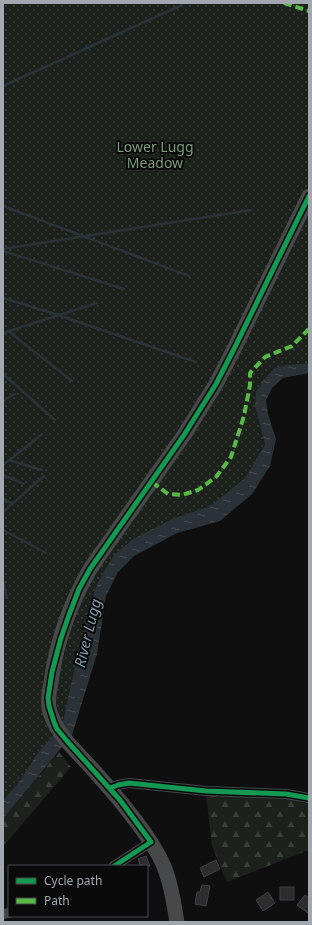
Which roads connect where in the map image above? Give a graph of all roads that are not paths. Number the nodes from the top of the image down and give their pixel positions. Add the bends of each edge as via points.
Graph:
1 (309, 196) edge
2 (110, 788) junction
3 (309, 798) edge
4 (151, 842) junction
5 (116, 865) edge
6 (177, 922) edge

1 - 2 highway via 216,384 184,435 93,564 69,614 52,672 49,706 57,729
2 - 3 street via 129,783 206,791 286,794
2 - 4 highway
4 - 5 street
4 - 6 highway via 166,870

